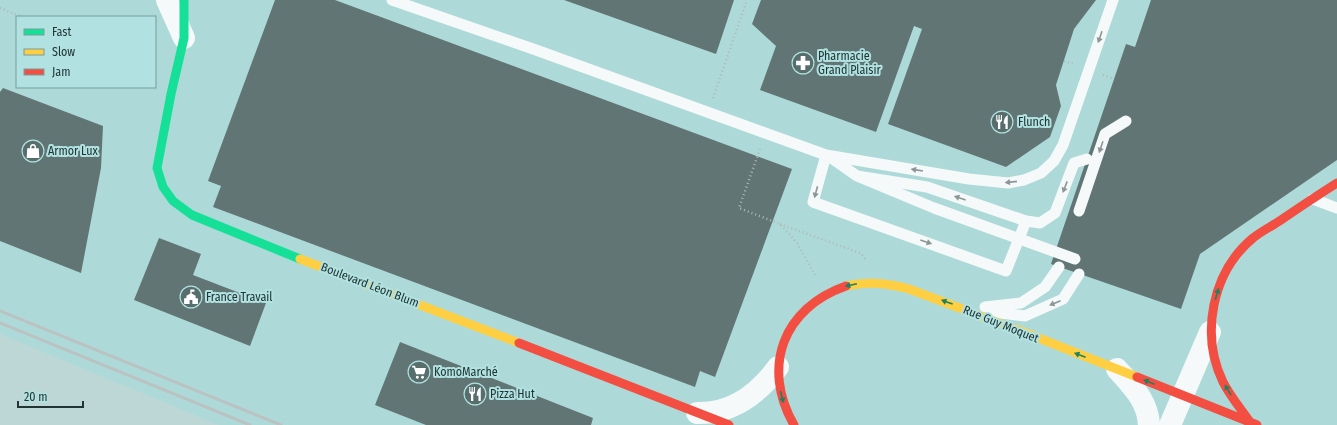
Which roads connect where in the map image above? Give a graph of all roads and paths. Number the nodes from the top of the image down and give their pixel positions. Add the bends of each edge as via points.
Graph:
1 (167, 0) edge
2 (184, 0) edge
3 (392, 0) edge
4 (747, 0) edge
5 (1113, 0) edge
6 (0, 8) edge
7 (20, 16) edge
8 (184, 38) junction
9 (732, 121) junction
10 (1126, 121) dead end
11 (760, 151) dead end
12 (826, 155) junction
13 (1087, 159) dead end
14 (857, 176) junction
15 (1337, 183) edge
16 (1312, 199) junction
17 (1337, 208) edge
18 (1078, 211) dead end
19 (1026, 221) junction
20 (780, 224) junction
21 (1075, 259) dead end
22 (1059, 267) dead end
23 (1079, 274) dead end
24 (817, 278) dead end
25 (890, 284) junction
26 (965, 309) junction
27 (1210, 332) junction
28 (778, 367) junction
29 (1117, 369) junction
30 (1182, 395) junction
31 (697, 413) junction
32 (1253, 424) edge
33 (729, 425) edge
34 (794, 425) edge
35 (1149, 425) edge
36 (1170, 425) edge

1 - 8 street
2 - 8 street, Boulevard Léon Blum
3 - 9 lane
4 - 9 path via 713,99
5 -> 12 lane via 1063,145 1054,161 1041,173 1008,183
6 - 7 path
8 - 31 street, Boulevard Léon Blum via 157,168 163,187 173,202 192,215 284,253
9 - 12 lane
10 -> 18 lane via 1105,134
11 - 20 path via 739,208
12 - 14 lane
12 -> 19 lane via 813,202 1006,271
13 -> 19 lane via 1074,163 1054,213 1040,223
19 -> 14 lane via 927,187
14 - 21 lane via 934,208
15 - 16 street
16 - 17 lane
27 -> 16 street via 1219,286 1244,246
20 - 24 path via 797,243
20 - 25 path via 860,253
22 - 26 lane via 1045,287 1021,303
23 -> 26 lane via 1063,299 1025,316
26 -> 25 street, Rue Guy Moquet
25 -> 28 street, Rue Guy Moquet via 846,286 818,299 791,327
29 -> 26 street, Rue Guy Moquet
27 - 30 street
32 -> 27 street via 1230,394 1221,376 1214,357
28 - 31 street, Rue Guy Moquet via 761,387 745,400 721,410
28 -> 34 street, Rue Guy Moquet via 784,406
30 -> 29 street, Rue Guy Moquet
29 - 35 street via 1140,397 1147,412
30 - 32 street, Rue Guy Moquet
30 - 36 street
31 - 33 street, Boulevard Léon Blum

